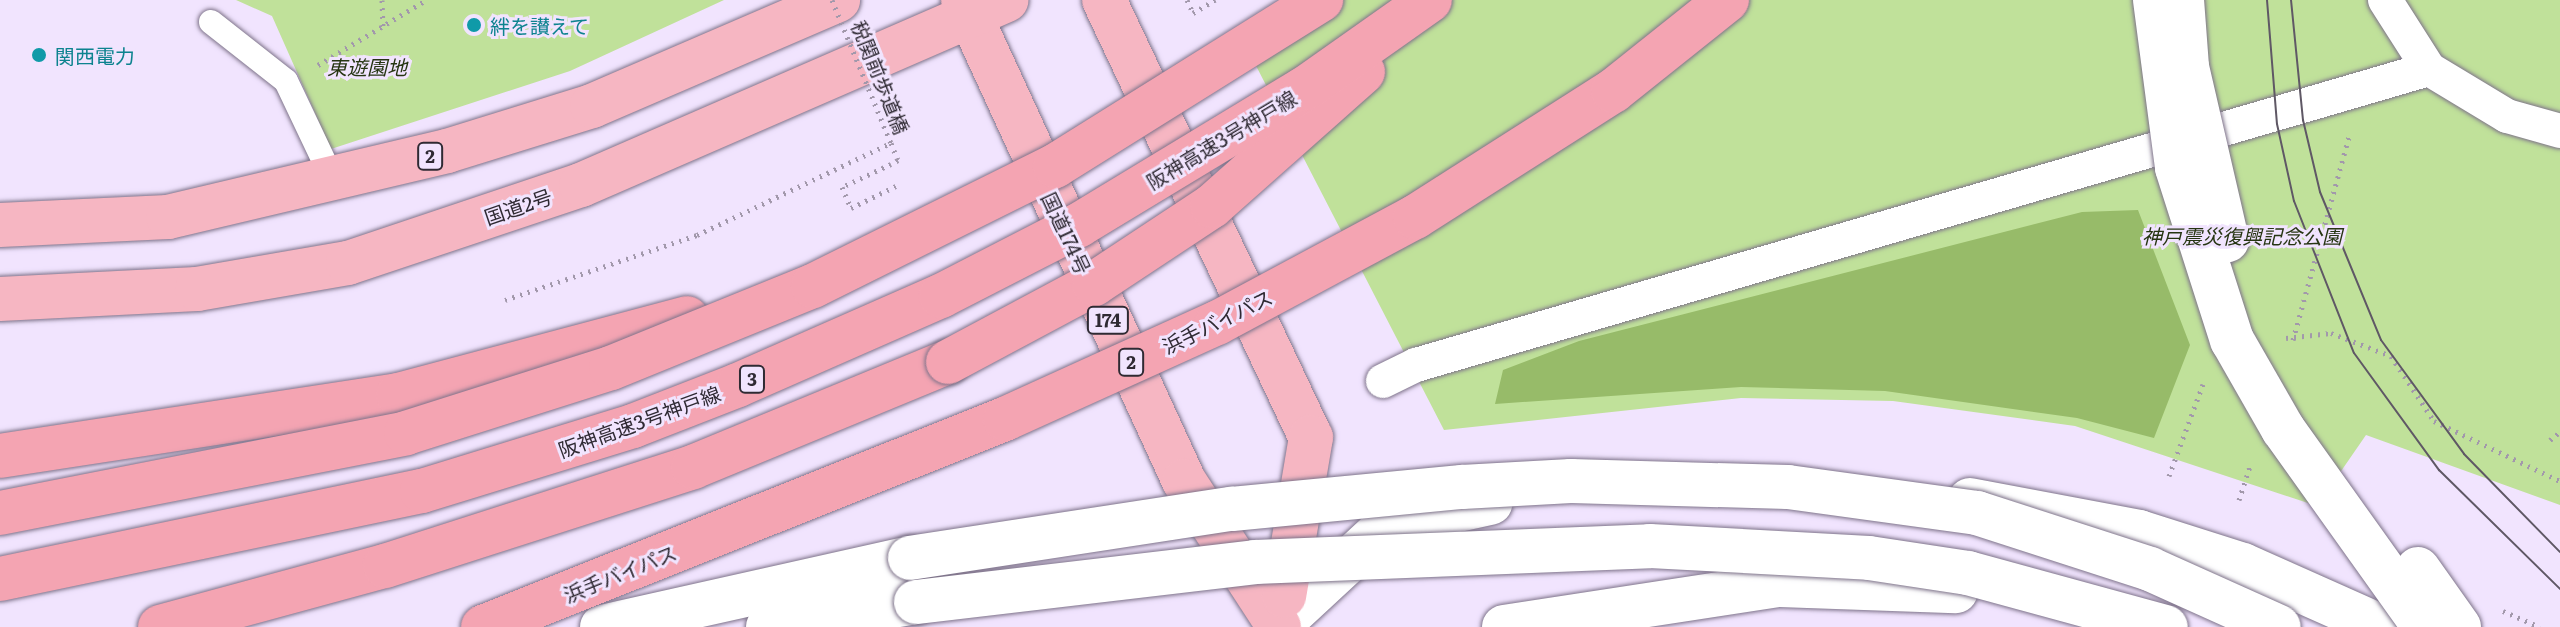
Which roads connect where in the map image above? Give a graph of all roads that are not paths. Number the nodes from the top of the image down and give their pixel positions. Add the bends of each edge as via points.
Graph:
1 (835, 0) edge
2 (1104, 0) edge
3 (1321, 0) edge
4 (1433, 0) edge
5 (1727, 0) edge
6 (1760, 0) edge
7 (2155, 0) edge
8 (2182, 0) edge
9 (2385, 0) edge
10 (980, 7) edge
11 (211, 22) dead end
12 (2429, 69) junction
13 (2560, 131) edge
14 (333, 180) junction
15 (0, 225) edge
16 (911, 239) junction
17 (0, 299) edge
18 (1383, 381) dead end
19 (0, 456) edge
20 (0, 513) edge
21 (0, 579) edge
22 (160, 627) edge
23 (483, 627) edge
24 (535, 627) edge
25 (602, 627) edge
26 (768, 627) edge
27 (1278, 627) edge
28 (1504, 627) edge
29 (2127, 627) edge
30 (2166, 627) edge
31 (2279, 627) edge
32 (2382, 627) edge
33 (2424, 627) edge
34 (2459, 627) edge

1 - 14 highway, 2 via 592,106
2 - 27 highway via 1311,437
3 - 16 highway, bridge via 1068,159
4 - 21 highway, 阪神高速3号神戸線 / 3, bridge via 1304,89 1079,225 752,379 633,426 422,491
4 - 22 highway, 3, bridge via 1319,116 1212,206 1094,284 948,362 693,467 385,566
5 - 23 highway, 浜手バイパス / 2, bridge via 1613,91 1455,192 1217,323 1005,419
6 - 24 highway, 浜手バイパス / 2 via 1625,109 1425,236 1228,341 1019,436
7 - 33 street, bridge via 2177,168 2232,340 2283,429
8 - 34 street, bridge via 2187,67 2227,240 2257,325 2308,415
9 - 12 street
10 - 17 highway, 国道2号 via 581,185 348,263 197,289
10 - 27 highway, 国道174号 / 174 via 1184,481
11 - 14 lane via 286,81
12 - 13 street via 2507,116
12 - 18 street via 1416,365
14 - 15 highway, 2 via 168,217
16 - 19 highway, bridge via 507,372
16 - 20 highway, bridge via 713,328 511,402 299,458
25 - 31 street, bridge via 910,558 1113,526 1232,509 1571,481 1788,487 1977,513 2150,569
26 - 30 street, bridge via 916,602 1285,559 1650,546 1772,550 1954,571 2067,595
27 - 32 street via 1386,526 1455,505 1718,490 1928,495 2032,507 2243,565
28 - 29 street via 1666,599 1839,583 1954,591

